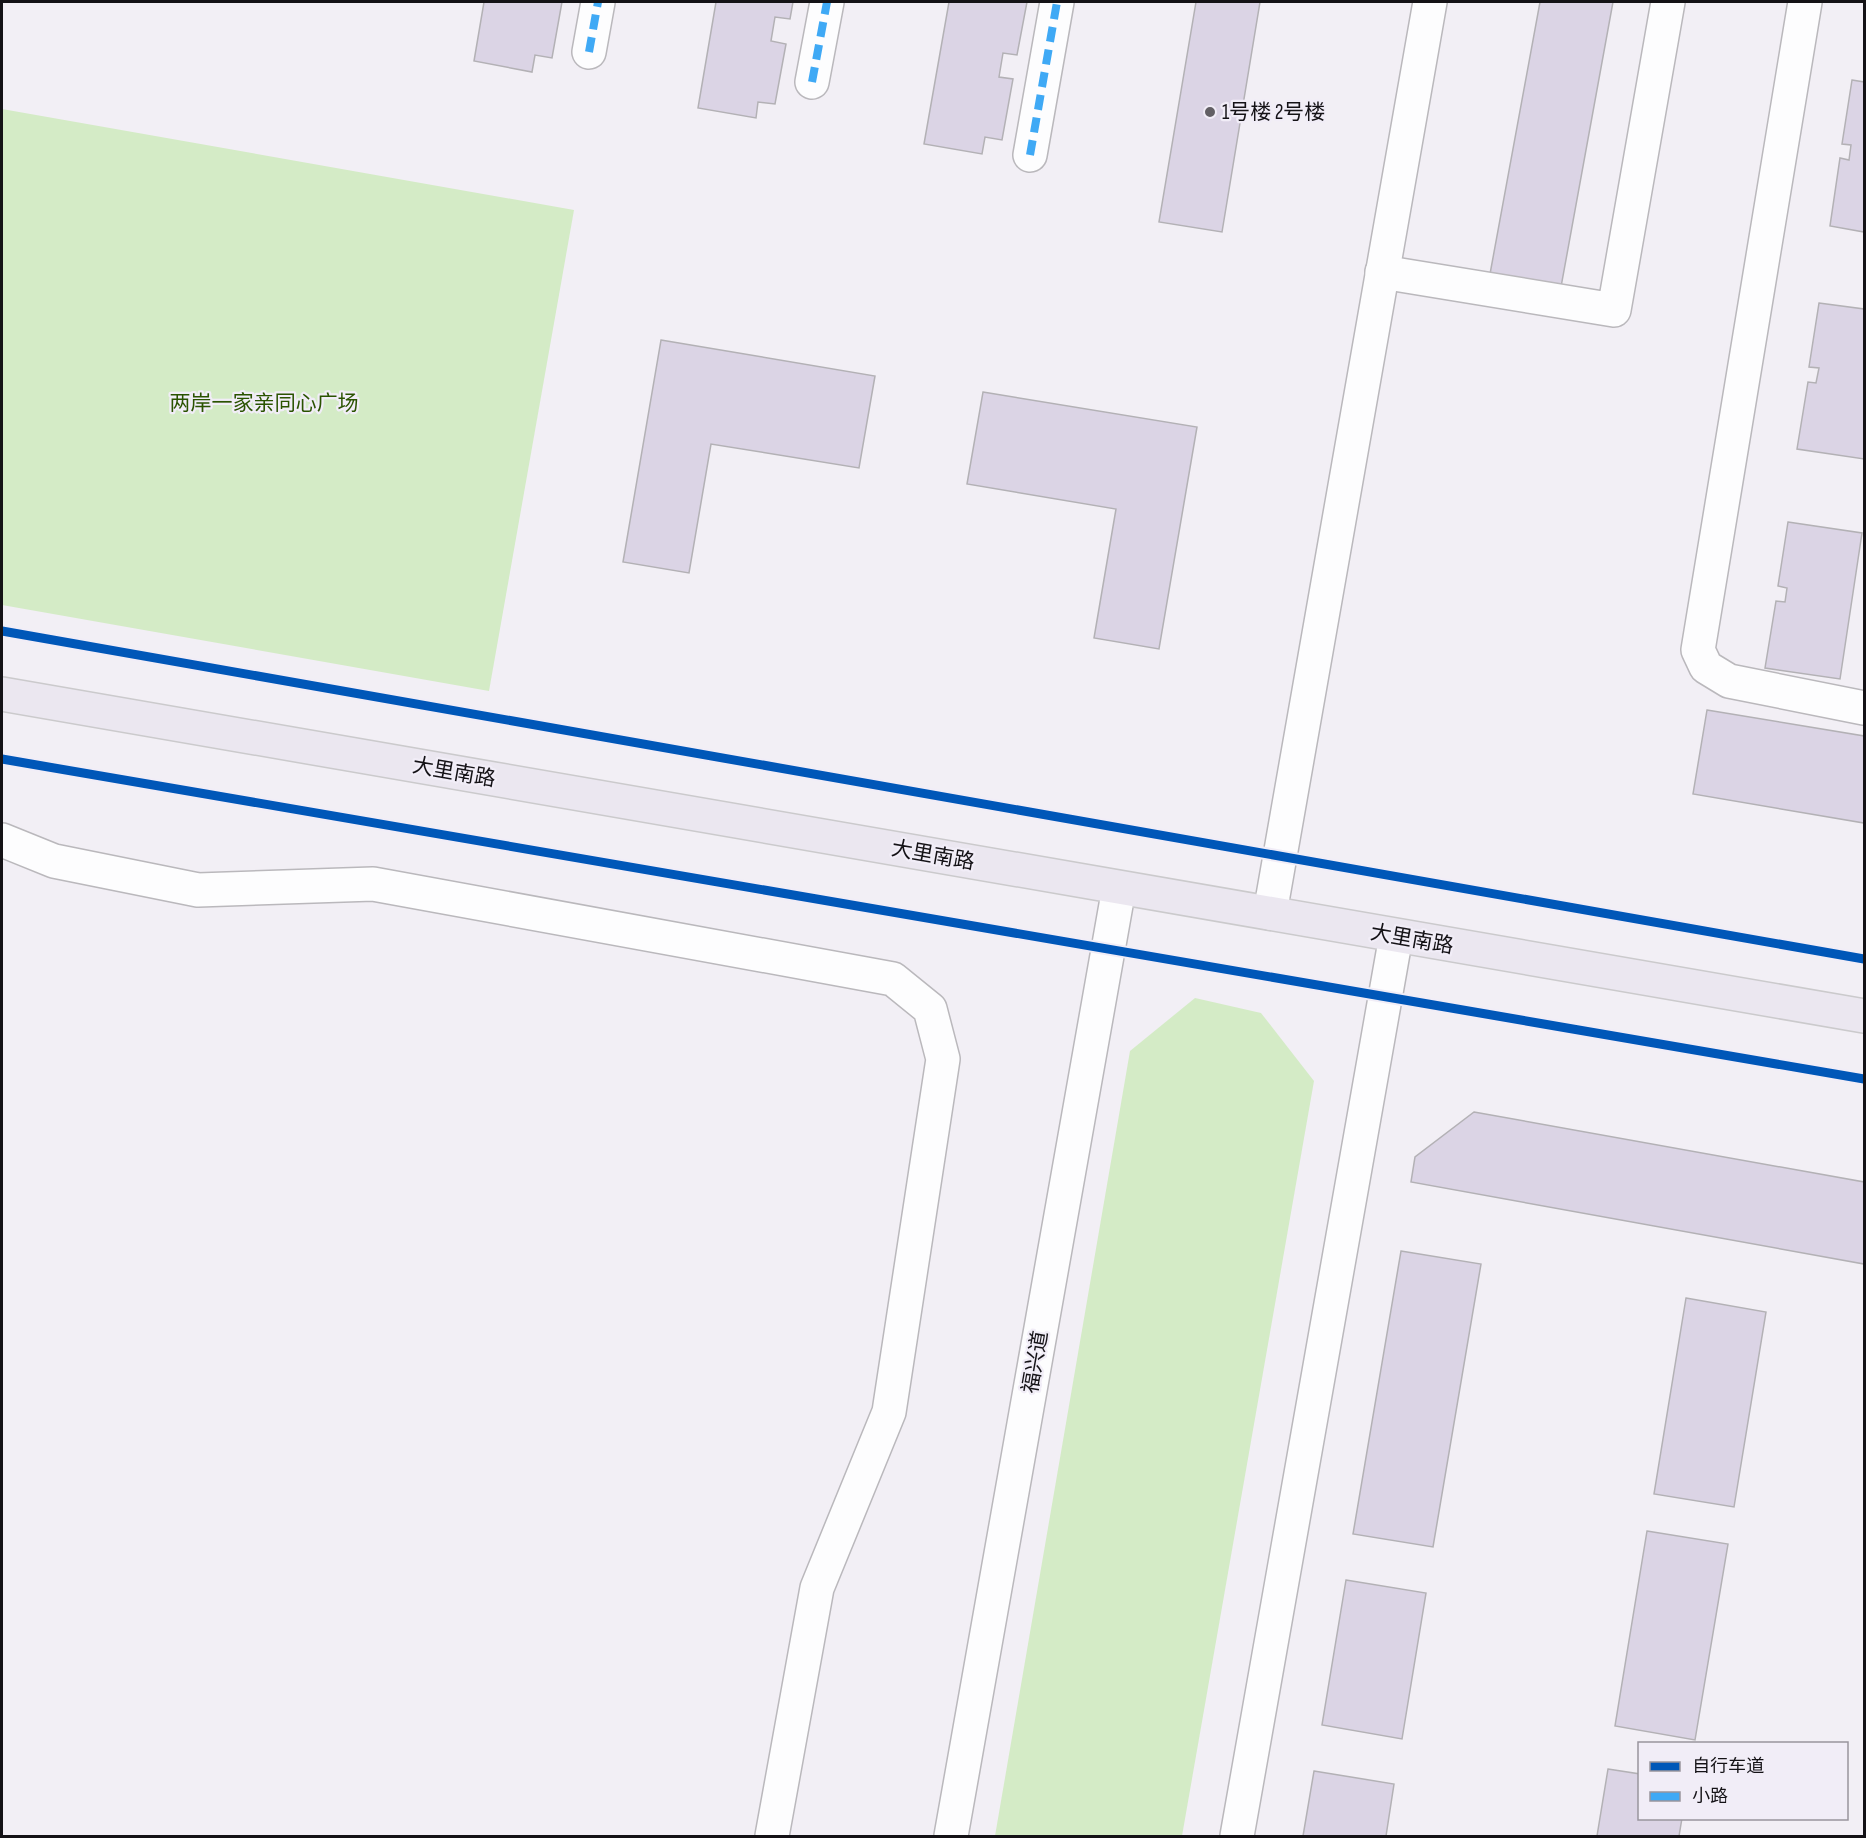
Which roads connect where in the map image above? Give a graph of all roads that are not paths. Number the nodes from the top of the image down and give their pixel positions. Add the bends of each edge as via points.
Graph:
1 (598, 2) edge
2 (826, 2) edge
3 (1057, 2) edge
4 (1430, 2) edge
5 (1668, 2) edge
6 (1805, 2) edge
7 (589, 52) dead end
8 (812, 82) dead end
9 (1030, 155) dead end
10 (1382, 272) junction
11 (2, 694) edge
12 (1864, 708) edge
13 (2, 840) edge
14 (1119, 888) junction
15 (1270, 913) junction
16 (1396, 936) junction
17 (1864, 1016) edge
18 (772, 1836) edge
19 (951, 1836) edge
20 (1237, 1836) edge

1 - 7 street
2 - 8 street
3 - 9 street
4 - 10 street
5 - 10 street via 1614,310
6 - 12 street via 1698,650 1706,667 1729,681
10 - 15 street
11 - 14 main road, 大里南路
13 - 18 street via 54,861 198,890 373,884 893,979 930,1009 943,1059 889,1412 817,1588
14 - 15 main road, 大里南路
14 - 19 street, 福兴道
15 - 16 main road, 大里南路
16 - 17 main road, 大里南路
16 - 20 street

